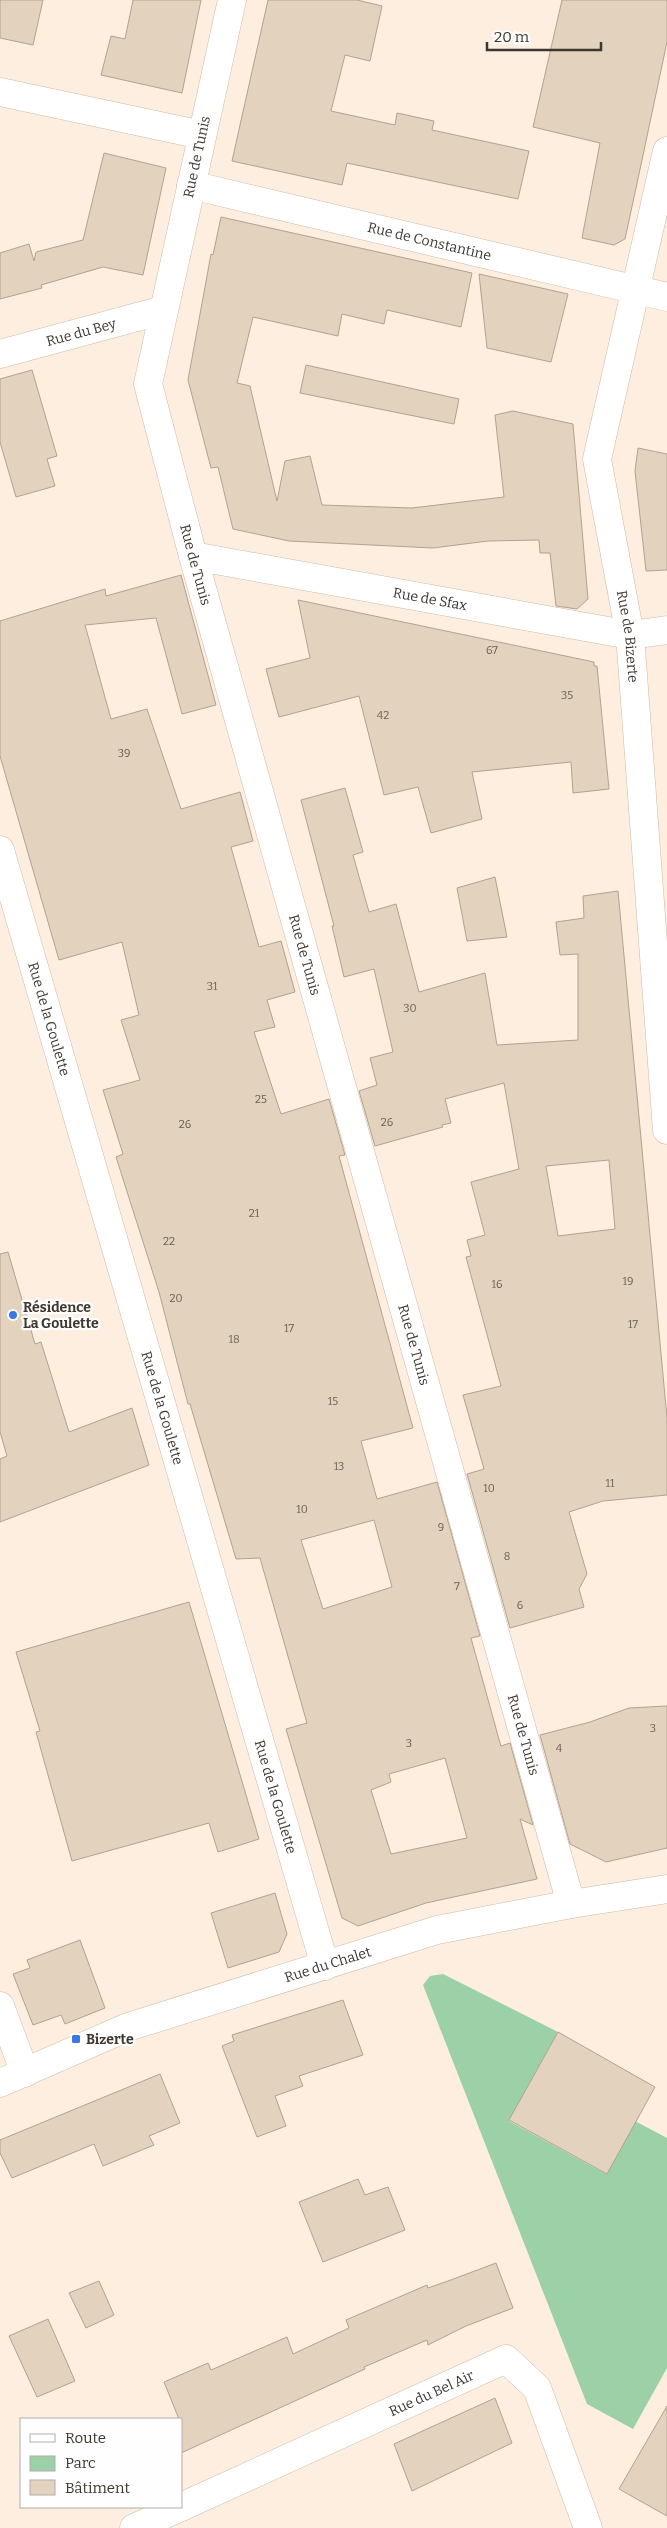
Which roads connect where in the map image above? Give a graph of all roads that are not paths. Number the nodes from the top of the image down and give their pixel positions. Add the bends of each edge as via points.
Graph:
1 (232, 0) edge
2 (0, 92) edge
3 (202, 134) junction
4 (667, 151) edge
5 (192, 185) junction
6 (637, 291) junction
7 (667, 296) edge
8 (163, 310) junction
9 (0, 354) edge
10 (193, 556) junction
11 (667, 630) edge
12 (630, 635) junction
13 (0, 850) edge
14 (667, 1130) edge
15 (667, 1889) edge
16 (571, 1904) junction
17 (325, 1966) junction
18 (0, 2006) edge
19 (25, 2073) junction
20 (0, 2083) edge
21 (182, 2507) edge
22 (179, 2508) edge
23 (134, 2528) edge
24 (588, 2528) edge

1 - 3 street, Rue de Tunis
2 - 3 street
3 - 5 street, Rue de Tunis
4 - 6 street, Rue de Bizerte
5 - 6 street, Rue de Constantine
5 - 8 street, Rue de Tunis
6 - 7 street, Rue de Constantine
6 - 12 street, Rue de Bizerte via 597,459
8 - 9 street, Rue du Bey
8 - 10 street, Rue de Tunis via 148,384
10 - 12 street, Rue de Sfax
10 - 16 street, Rue de Tunis
11 - 12 street, Rue de Sfax
12 - 14 street, Rue de Bizerte
13 - 17 street, Rue de la Goulette
15 - 16 street, Rue du Chalet
16 - 17 street, Rue du Chalet via 437,1930
17 - 19 street, Rue du Chalet via 128,2027
18 - 19 street
19 - 20 street, Rue du Chalet
21 - 24 street, Rue du Bel Air via 506,2359 537,2388
22 - 23 street, Rue du Bel Air

